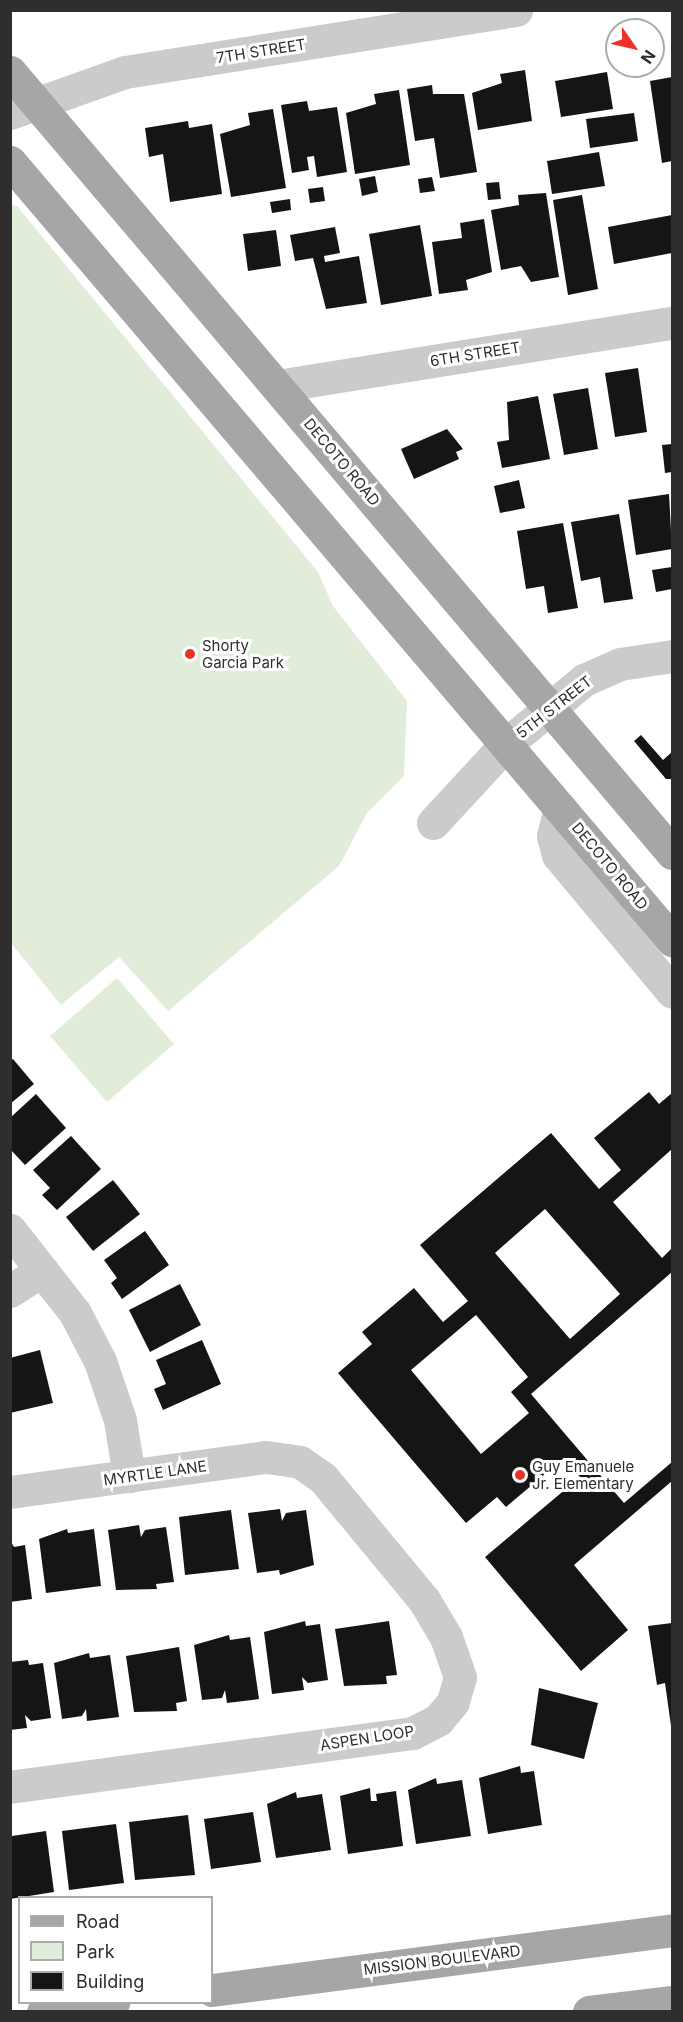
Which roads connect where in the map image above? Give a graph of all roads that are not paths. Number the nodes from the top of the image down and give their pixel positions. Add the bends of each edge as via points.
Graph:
1 (516, 10) edge
2 (10, 72) edge
3 (23, 106) edge
4 (10, 162) edge
5 (672, 323) edge
6 (277, 386) junction
7 (672, 656) edge
8 (549, 708) junction
9 (506, 744) junction
10 (560, 808) junction
11 (433, 823) dead end
12 (672, 853) edge
13 (672, 940) edge
14 (672, 992) edge
15 (10, 1230) edge
16 (42, 1270) junction
17 (10, 1291) edge
18 (300, 1462) joint
19 (129, 1476) junction
20 (10, 1492) edge
21 (10, 1787) edge
22 (672, 1930) edge
23 (213, 1990) edge
24 (672, 2002) edge
25 (99, 2004) edge
26 (43, 2012) edge
27 (589, 2012) edge

1 - 3 street, 7TH STREET via 125,72
2 - 3 main road, DECOTO ROAD
3 - 6 main road, DECOTO ROAD
4 - 9 main road, DECOTO ROAD
5 - 6 street, 6TH STREET
6 - 8 main road, DECOTO ROAD
7 - 8 street, 5TH STREET via 620,664 584,680
8 - 9 street, 5TH STREET
8 - 12 main road, DECOTO ROAD
9 - 10 main road, DECOTO ROAD
9 - 11 street, 5TH STREET
10 - 13 main road, DECOTO ROAD
10 - 14 street via 553,836 558,855
15 - 16 street
16 - 17 street
16 - 19 street via 75,1313 100,1361 120,1420
18 - 19 street, MYRTLE LANE via 266,1457
18 - 21 street, ASPEN LOOP via 323,1478 424,1600 446,1637 460,1677 453,1702 438,1720 413,1733
19 - 20 street, MYRTLE LANE
22 - 23 main road, MISSION BOULEVARD
24 - 27 main road
25 - 26 main road

